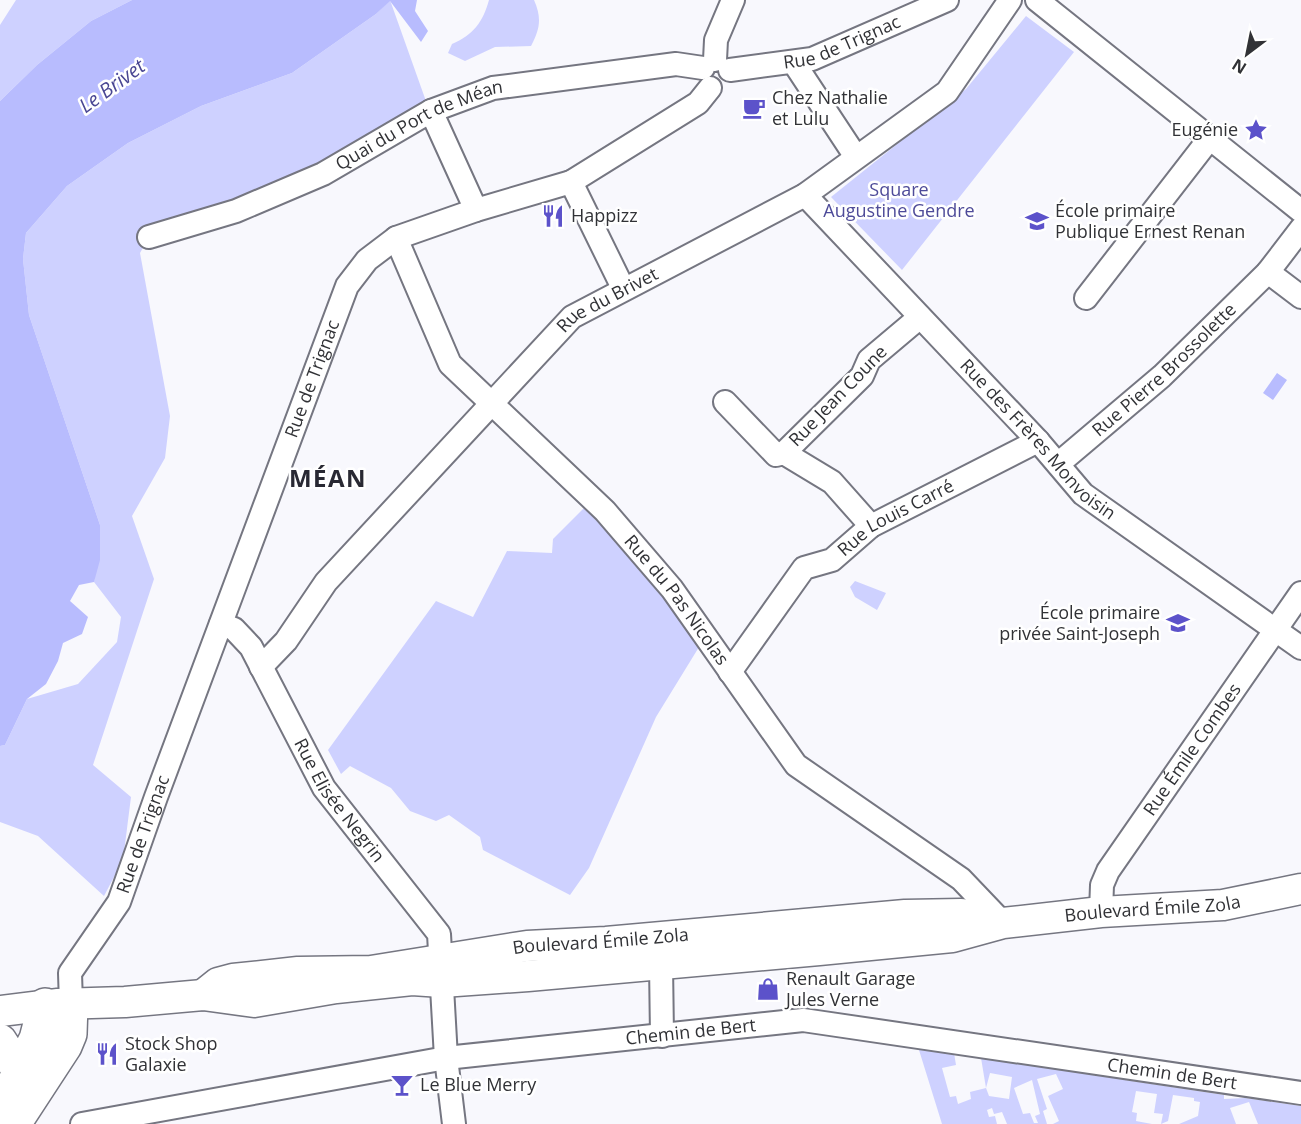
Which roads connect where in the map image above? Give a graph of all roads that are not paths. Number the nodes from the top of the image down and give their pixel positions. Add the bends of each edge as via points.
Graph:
1 (733, 0) edge
2 (946, 0) edge
3 (1010, 0) edge
4 (1037, 0) edge
5 (794, 63) junction
6 (714, 71) junction
7 (431, 111) junction
8 (1210, 138) junction
9 (856, 157) junction
10 (571, 183) junction
11 (805, 195) junction
12 (477, 210) junction
13 (1301, 211) edge
14 (1301, 229) edge
15 (149, 237) dead end
16 (396, 238) junction
17 (1268, 272) junction
18 (623, 288) junction
19 (1301, 297) edge
20 (1086, 298) dead end
21 (920, 317) junction
22 (725, 402) dead end
23 (492, 404) junction
24 (1038, 441) junction
25 (784, 453) junction
26 (1058, 464) junction
27 (870, 526) junction
28 (1301, 593) edge
29 (220, 624) junction
30 (1276, 630) junction
31 (1301, 648) edge
32 (261, 667) junction
33 (730, 672) junction
34 (1301, 889) edge
35 (1101, 912) junction
36 (1003, 923) junction
37 (661, 964) junction
38 (441, 971) junction
39 (58, 1004) junction
40 (0, 1011) edge
41 (662, 1036) junction
42 (0, 1041) edge
43 (446, 1058) junction
44 (1301, 1093) edge
45 (16, 1102) edge
46 (82, 1124) edge
47 (454, 1124) edge

1 - 6 street via 716,40
2 - 5 street, Rue de Trignac via 812,59
3 - 9 street, Rue du Brivet via 947,92
4 - 8 street
5 - 6 street, Rue de Trignac
5 - 9 street
6 - 7 street, Quai du Port de Méan via 676,64 493,88
6 - 10 street, Rue de Trignac via 698,103
7 - 12 street
7 - 15 street, Quai du Port de Méan via 323,174 236,211
8 - 13 street
8 - 20 street
9 - 11 street, Rue du Brivet
10 - 12 street, Rue de Trignac
10 - 18 street
11 - 18 street, Rue du Brivet
11 - 21 street, Rue des Frères Monvoisin
12 - 16 street, Rue de Trignac
14 - 17 street, Rue Pierre Brossolette
16 - 23 street, Rue du Pas Nicolas via 450,364
16 - 29 street, Rue de Trignac via 367,260 347,286
17 - 19 street
17 - 26 street, Rue Pierre Brossolette via 1162,376
18 - 23 street, Rue du Brivet via 572,317
21 - 24 street, Rue des Frères Monvoisin
21 - 25 street, Rue Jean Coune via 869,360 862,376
22 - 25 street via 776,455
23 - 32 street, Rue du Brivet via 326,582 286,641
23 - 33 street, Rue du Pas Nicolas via 605,511 672,589
24 - 26 street, Rue des Frères Monvoisin
24 - 27 street, Rue Louis Carré
25 - 27 street via 832,482
26 - 30 street, Rue des Frères Monvoisin via 1083,494
27 - 33 street, Rue Louis Carré via 832,560 804,568
28 - 30 street, Rue Émile Combes
29 - 32 street, Rue Elisée Negrin via 234,629 251,647
29 - 39 street, Rue de Trignac via 119,902 70,973
30 - 31 street, Rue des Frères Monvoisin
30 - 35 street, Rue Émile Combes via 1108,871 1102,885
32 - 38 street, Rue Elisée Negrin via 324,788 439,934
33 - 36 street, Rue du Pas Nicolas via 795,765 961,879
34 - 35 main road, Boulevard Émile Zola via 1223,905
35 - 36 main road, Boulevard Émile Zola
36 - 37 main road, Boulevard Émile Zola via 951,937
36 - 38 main road, Boulevard Émile Zola via 962,914 905,915 526,946
37 - 38 main road, Boulevard Émile Zola
37 - 41 street
38 - 39 main road, Boulevard Émile Zola via 412,980 254,1002 203,996
38 - 43 street, Rue Elisée Negrin
39 - 40 main road, Boulevard Émile Zola
39 - 45 highway via 70,1034
41 - 43 street, Chemin de Bert
41 - 44 street, Chemin de Bert via 803,1020
42 - 45 highway
43 - 46 street, Chemin de Bert
43 - 47 street, Rue Elisée Negrin

